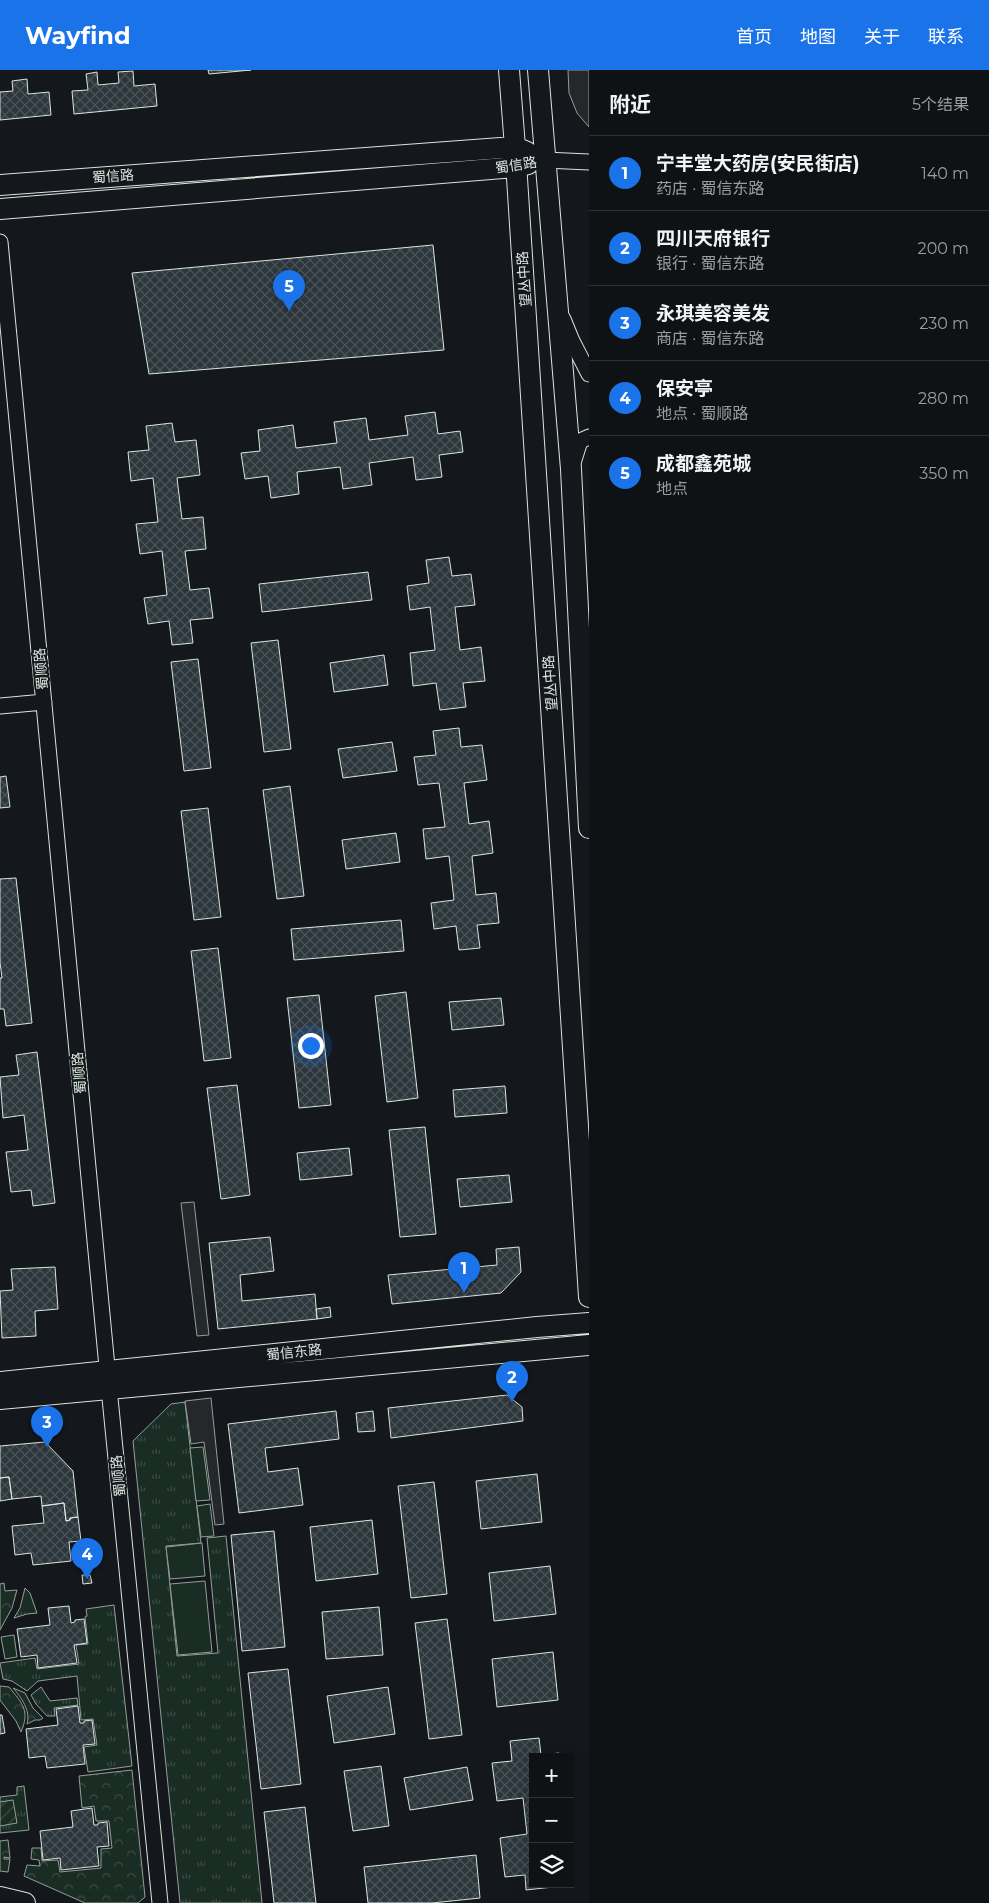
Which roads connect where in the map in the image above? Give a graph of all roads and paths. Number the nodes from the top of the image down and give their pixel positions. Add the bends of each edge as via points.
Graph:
1 (509, 70) edge
2 (538, 70) edge
3 (516, 147) junction
4 (545, 160) junction
5 (589, 162) edge
6 (516, 167) junction
7 (0, 185) edge
8 (0, 209) edge
9 (0, 242) edge
10 (558, 305) junction
11 (589, 374) edge
12 (589, 437) edge
13 (570, 469) junction
14 (44, 702) junction
15 (0, 706) edge
16 (589, 828) edge
17 (589, 1297) edge
18 (589, 1323) edge
19 (589, 1345) edge
20 (108, 1380) junction
21 (0, 1382) edge
22 (0, 1399) edge
23 (0, 1897) edge
24 (25, 1903) edge
25 (160, 1903) edge

1 - 3 main road, 望丛中路
2 - 4 main road
3 - 4 main road, 蜀信路
3 - 6 main road, 望丛中路
3 - 7 main road, 蜀信路
4 - 5 street
4 - 6 main road, 蜀信路
4 - 10 main road
6 - 8 main road, 蜀信路
6 - 17 main road, 望丛中路
9 - 14 street, 蜀顺路
10 - 11 street
10 - 13 main road
12 - 13 street via 580,441
13 - 16 main road
14 - 15 street
14 - 20 street, 蜀顺路
18 - 20 main road, 蜀信东路
19 - 20 main road, 蜀信东路 via 188,1382
20 - 21 main road, 蜀信东路
20 - 22 main road, 蜀信东路
20 - 25 street, 蜀顺路
23 - 24 main road

